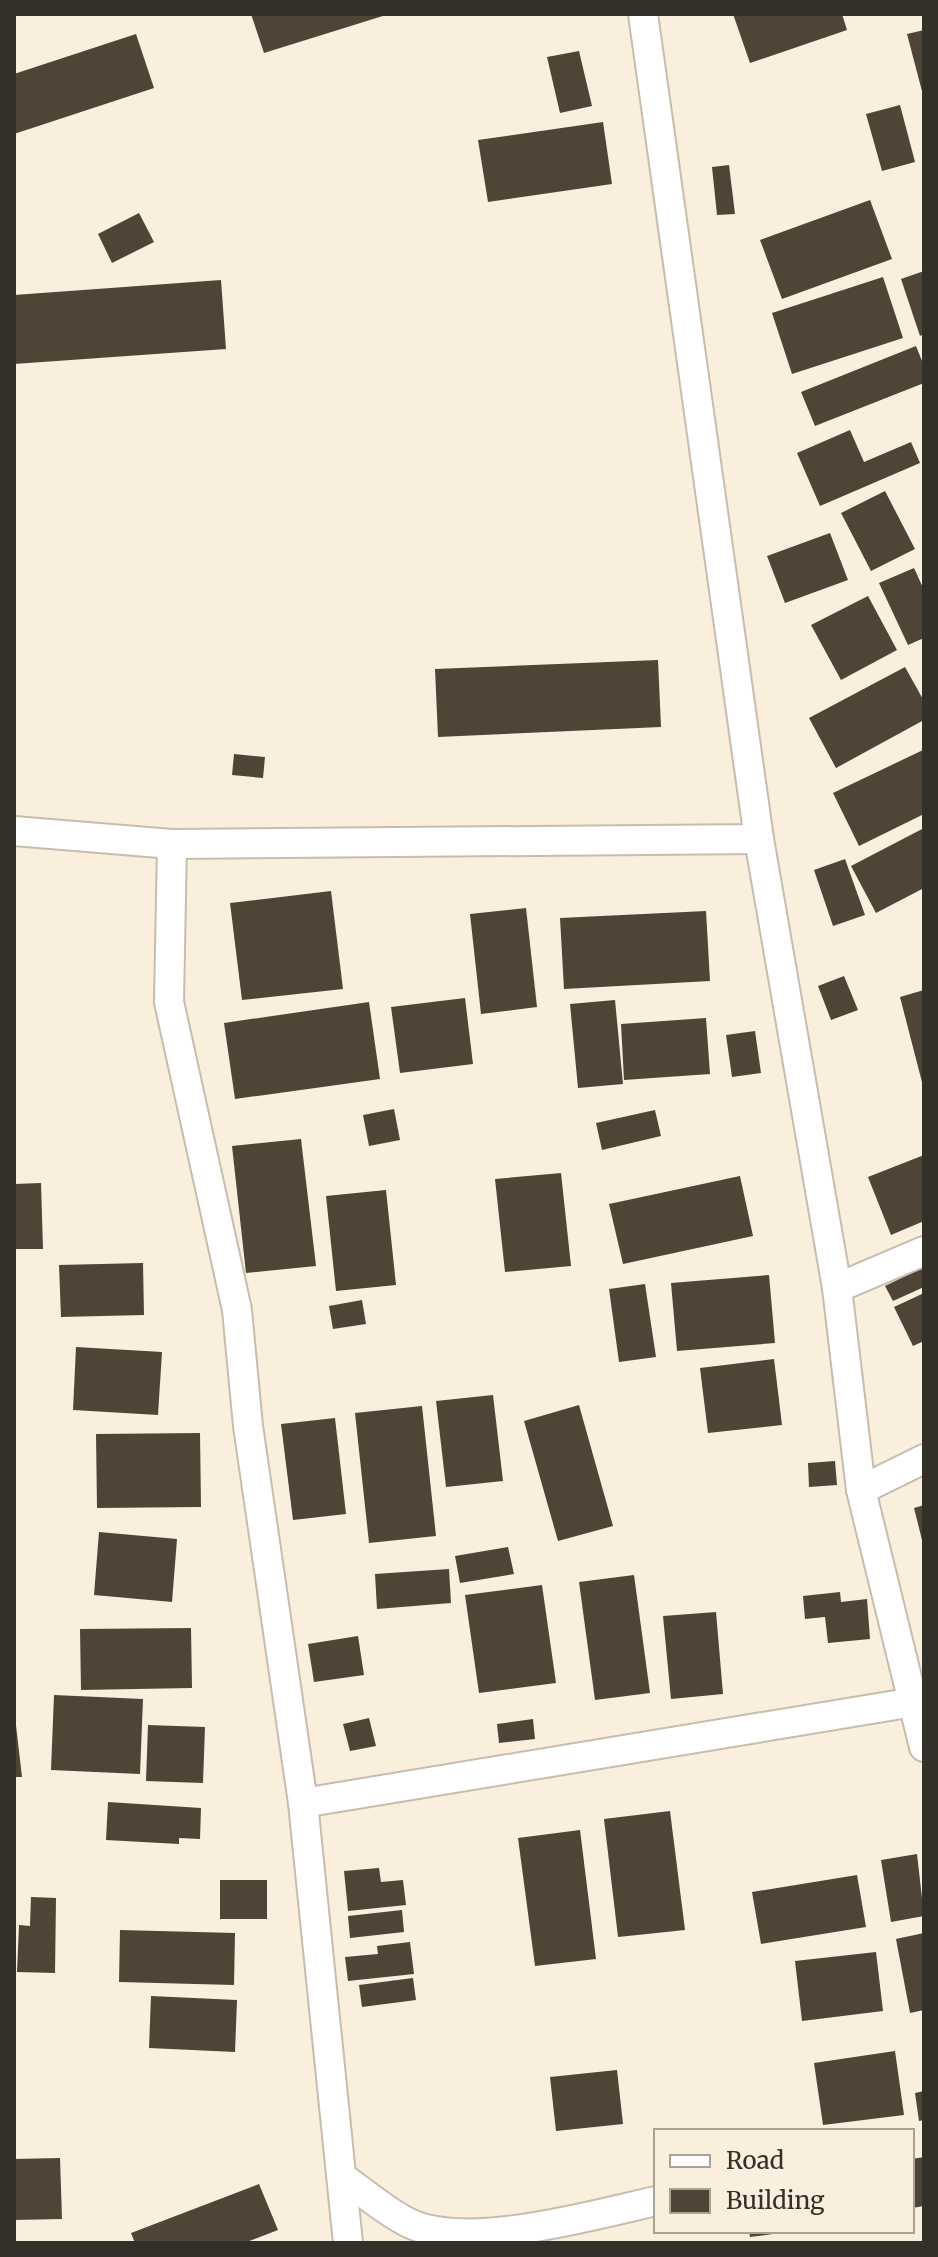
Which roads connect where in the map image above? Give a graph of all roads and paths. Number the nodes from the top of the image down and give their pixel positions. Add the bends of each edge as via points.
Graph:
1 (643, 14) edge
2 (14, 831) edge
3 (759, 839) junction
4 (172, 844) junction
5 (924, 1251) edge
6 (837, 1288) junction
7 (924, 1459) edge
8 (861, 1490) junction
9 (914, 1702) junction
10 (924, 1747) edge
11 (303, 1803) junction
12 (343, 2178) junction
13 (654, 2201) edge
14 (348, 2243) edge

1 - 3 street
2 - 4 street
3 - 4 street
3 - 6 street
4 - 11 street via 169,1002 237,1310 248,1426
5 - 6 street
6 - 8 street
7 - 8 street
8 - 9 street
9 - 10 street
9 - 11 street
11 - 12 street
12 - 13 street via 409,2224 456,2236 561,2222
12 - 14 street

